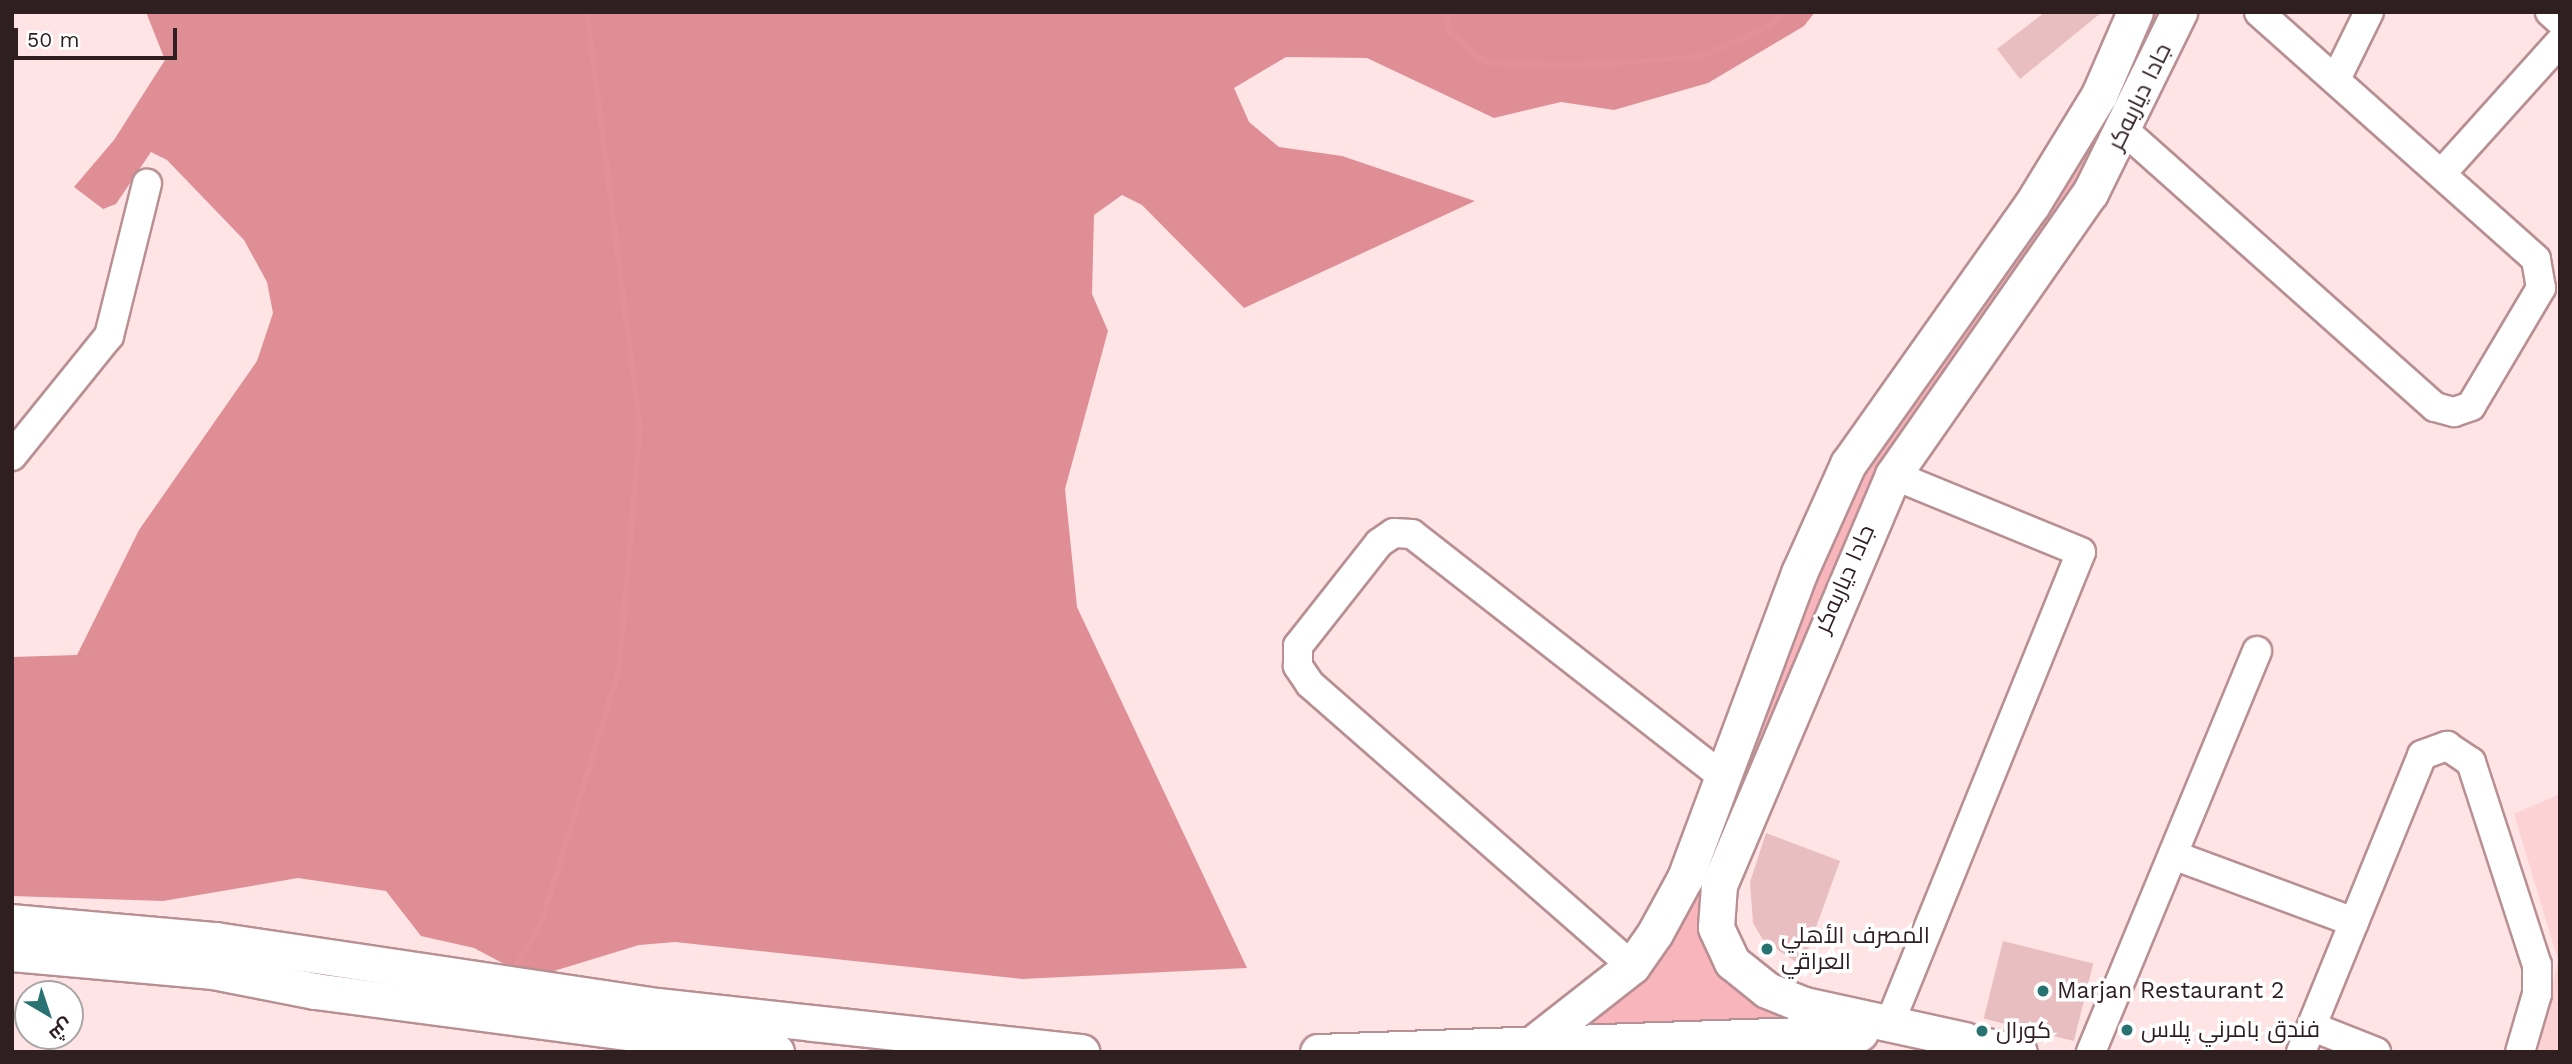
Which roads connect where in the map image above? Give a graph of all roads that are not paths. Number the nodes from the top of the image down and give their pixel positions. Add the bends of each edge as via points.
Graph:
1 (2135, 12) edge
2 (2179, 12) edge
3 (2259, 12) edge
4 (2369, 12) edge
5 (2550, 12) edge
6 (2560, 21) edge
7 (2560, 42) edge
8 (2337, 77) junction
9 (2125, 131) junction
10 (2442, 173) junction
11 (147, 184) dead end
12 (12, 456) edge
13 (1893, 475) junction
14 (2257, 652) dead end
15 (1757, 681) junction
16 (1795, 696) junction
17 (1721, 775) junction
18 (2173, 855) junction
19 (12, 922) edge
20 (2354, 922) junction
21 (12, 953) edge
22 (1632, 967) junction
23 (321, 977) junction
24 (654, 1020) junction
25 (1889, 1025) junction
26 (2307, 1039) edge
27 (1965, 1040) junction
28 (1526, 1049) junction
29 (776, 1052) edge
30 (1082, 1052) edge
31 (1318, 1052) edge
32 (2019, 1052) edge
33 (2091, 1052) edge
34 (2375, 1052) edge
35 (2520, 1052) edge

1 - 15 main road, جادا دیاربه‌كر via 2099,95 2031,205 1848,464
2 - 9 main road, جادا دیاربه‌كر
3 - 8 street
4 - 8 street
5 - 6 street
7 - 10 street
8 - 10 street
9 - 10 street via 2435,407 2454,412 2471,406 2541,288 2543,274
9 - 13 main road, جادا دیاربه‌كر via 2091,193
11 - 12 street via 109,336
13 - 16 main road, جادا دیاربه‌كر
13 - 25 street via 2081,552
14 - 18 street
15 - 16 main road
15 - 17 main road, جادا دیاربه‌كر
16 - 25 main road, جادا دیاربه‌كر via 1719,885 1716,927 1732,962 1767,990
17 - 22 main road, جادا دیاربه‌كر via 1685,878
17 - 22 street via 1412,534 1394,533 1379,543 1298,646 1298,666 1310,684
18 - 20 street
18 - 33 street
19 - 23 main road via 215,940
20 - 26 street
20 - 35 street via 2422,755 2447,746 2471,762 2537,965 2537,994
21 - 23 main road
22 - 28 main road, جادا دیاربه‌كر
23 - 24 main road
24 - 29 main road
24 - 30 main road
25 - 27 main road, جادا دیاربه‌كر
26 - 34 street
27 - 28 main road via 1758,1032
27 - 32 main road
28 - 31 main road

